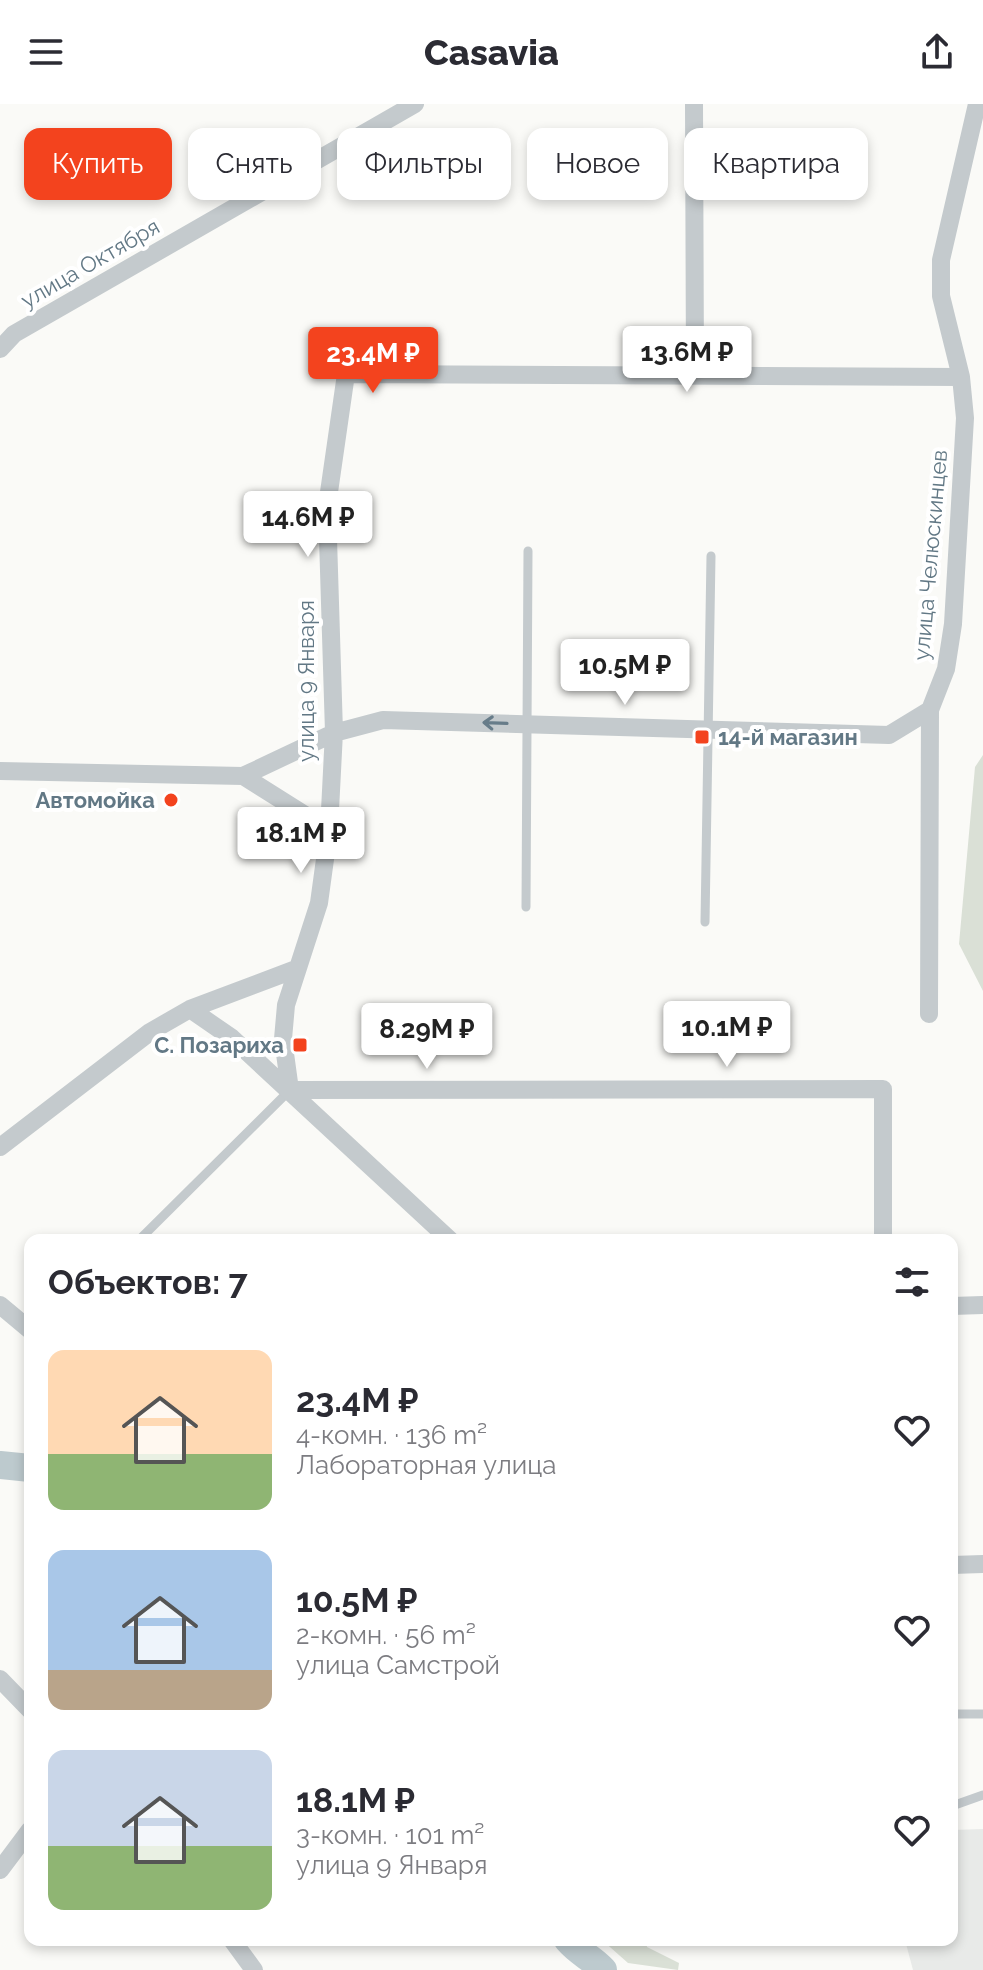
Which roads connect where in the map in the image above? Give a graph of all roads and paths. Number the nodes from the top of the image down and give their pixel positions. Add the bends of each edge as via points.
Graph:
1 (415, 104) edge
2 (694, 104) edge
3 (976, 104) edge
4 (0, 349) edge
5 (695, 373) junction
6 (961, 377) junction
7 (528, 551) dead end
8 (711, 556) dead end
9 (930, 710) junction
10 (526, 725) junction
11 (708, 731) junction
12 (334, 733) junction
13 (0, 771) edge
14 (243, 776) junction
15 (329, 830) junction
16 (526, 907) dead end
17 (705, 922) dead end
18 (296, 969) junction
19 (190, 1009) junction
20 (929, 1014) dead end
21 (290, 1090) junction
22 (0, 1147) edge
23 (145, 1234) edge
24 (444, 1234) edge
25 (883, 1234) edge
26 (0, 1305) edge
27 (983, 1305) edge
28 (958, 1306) edge
29 (24, 1325) edge
30 (983, 1564) edge
31 (958, 1565) edge
32 (0, 1679) edge
33 (24, 1704) edge
34 (958, 1714) edge
35 (983, 1714) edge
36 (983, 1795) edge
37 (958, 1804) edge
38 (24, 1838) edge
39 (0, 1870) edge
40 (236, 1946) edge
41 (254, 1970) edge

1 - 4 street, улица Октября via 14,334
2 - 5 street
3 - 6 street, улица Челюскинцев via 940,269 941,296
5 - 6 street
5 - 12 street, улица 9 Января via 407,374 345,382 327,506
6 - 9 street, улица Челюскинцев via 965,418 953,624 946,669
7 - 10 lane
8 - 11 lane
9 - 11 street via 889,735
9 - 20 street, улица Челюскинцев
10 - 11 street
10 -> 12 street via 383,720
10 - 16 lane
11 - 17 lane
12 - 14 street
12 - 15 street, улица 9 Января
13 - 14 street
14 - 15 street
15 - 18 street, улица 9 Января via 319,903
18 - 19 street
18 - 21 street, улица 9 Января via 283,1039
19 - 21 street
19 - 22 street via 150,1032
21 - 23 lane
21 - 24 street
21 - 25 street via 883,1089
26 - 29 street
27 - 28 street
30 - 31 street
32 - 33 street
34 - 35 lane
36 - 37 lane
38 - 39 street
40 - 41 street

